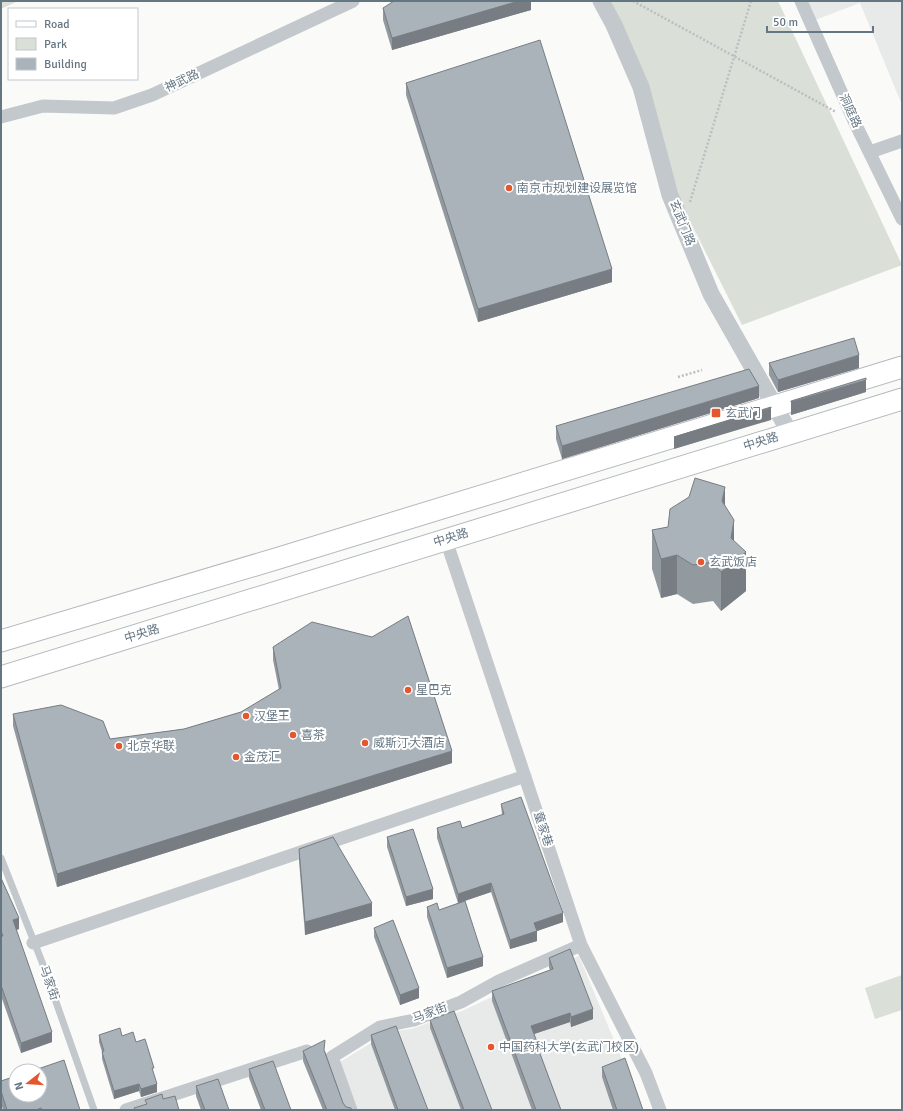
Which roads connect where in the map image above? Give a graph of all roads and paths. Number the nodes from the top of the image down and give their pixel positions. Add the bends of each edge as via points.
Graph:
1 (353, 1) edge
2 (601, 1) edge
3 (632, 1) edge
4 (751, 1) edge
5 (801, 1) edge
6 (734, 57) junction
7 (1, 117) edge
8 (855, 123) junction
9 (902, 141) edge
10 (870, 152) junction
11 (902, 219) edge
12 (682, 226) junction
13 (902, 367) edge
14 (702, 370) dead end
15 (678, 377) dead end
16 (902, 399) edge
17 (773, 405) junction
18 (790, 433) junction
19 (446, 540) junction
20 (1, 641) edge
21 (1, 677) edge
22 (525, 776) junction
23 (1, 858) edge
24 (33, 943) junction
25 (581, 945) junction
26 (307, 1051) edge
27 (94, 1110) edge
28 (126, 1110) edge
29 (351, 1110) edge
30 (660, 1110) edge

1 - 7 street, 神武路 via 152,95 127,104 101,109 43,106
2 - 12 street, 玄武门路 via 641,87 670,195
3 - 6 path
4 - 6 path
5 - 8 street, 洞庭路
6 - 8 path
6 - 12 path
8 - 10 street, 洞庭路
9 - 10 street
10 - 11 street, 洞庭路
12 - 17 street, 玄武门路 via 711,294
13 - 17 main road
14 - 15 path
16 - 18 main road, 中央路
17 - 18 street, 玄武门路
17 - 20 main road
18 - 19 main road, 中央路
19 - 21 main road, 中央路
19 - 22 street, 童家巷
22 - 24 street
22 - 25 street, 童家巷
23 - 24 lane, 马家街
24 - 27 lane, 马家街
25 - 29 street, 马家街 via 499,981 461,1002 414,1020 380,1027 332,1057
25 - 30 street, 童家巷 via 646,1073
26 - 28 street

